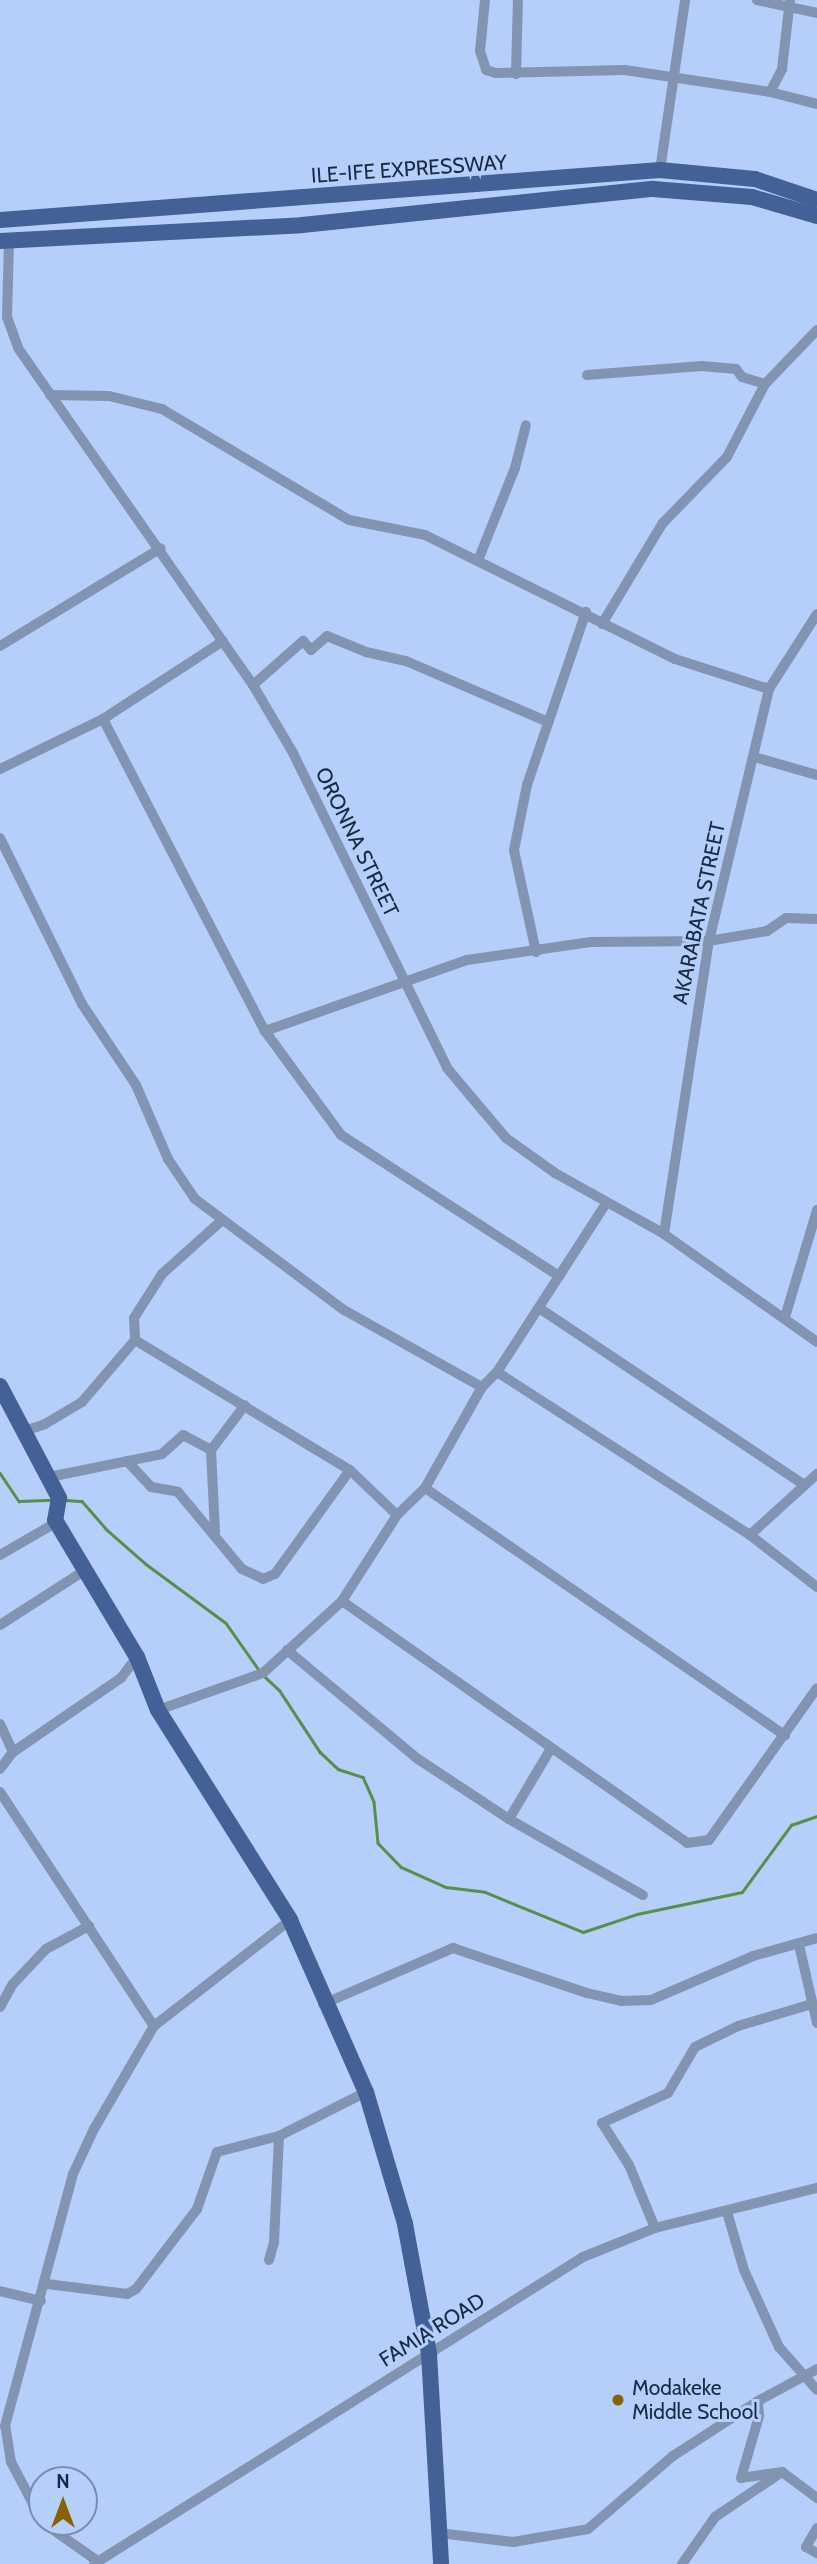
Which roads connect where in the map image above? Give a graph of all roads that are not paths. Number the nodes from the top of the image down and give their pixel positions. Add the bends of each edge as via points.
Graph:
1 (485, 0) edge
2 (518, 0) edge
3 (685, 0) edge
4 (757, 0) edge
5 (789, 3) edge
6 (817, 13) edge
7 (516, 74) junction
8 (673, 77) junction
9 (771, 92) junction
10 (817, 104) edge
11 (660, 170) junction
12 (817, 200) edge
13 (817, 216) edge
14 (0, 220) edge
15 (5, 241) edge
16 (817, 330) edge
17 (587, 375) dead end
18 (765, 384) junction
19 (50, 395) junction
20 (526, 425) dead end
21 (161, 548) junction
22 (479, 558) junction
23 (586, 612) junction
24 (817, 614) edge
25 (602, 624) junction
26 (223, 641) junction
27 (0, 646) edge
28 (253, 685) junction
29 (769, 690) junction
30 (103, 719) junction
31 (548, 722) junction
32 (754, 757) junction
33 (0, 769) edge
34 (817, 775) edge
35 (0, 838) edge
36 (817, 919) edge
37 (709, 941) junction
38 (536, 952) junction
39 (403, 981) junction
40 (265, 1031) junction
41 (607, 1202) junction
42 (817, 1210) edge
43 (220, 1222) junction
44 (664, 1234) junction
45 (559, 1276) junction
46 (540, 1308) junction
47 (785, 1317) junction
48 (135, 1340) junction
49 (817, 1342) edge
50 (498, 1372) junction
51 (0, 1386) edge
52 (482, 1387) junction
53 (244, 1405) junction
54 (24, 1431) junction
55 (211, 1450) junction
56 (127, 1461) junction
57 (350, 1471) junction
58 (817, 1474) edge
59 (51, 1482) junction
60 (804, 1485) junction
61 (425, 1488) junction
62 (397, 1515) junction
63 (57, 1520) junction
64 (215, 1532) junction
65 (750, 1535) junction
66 (0, 1555) edge
67 (87, 1569) junction
68 (817, 1587) edge
69 (342, 1601) junction
70 (0, 1625) edge
71 (287, 1650) junction
72 (137, 1657) junction
73 (817, 1688) edge
74 (158, 1710) junction
75 (0, 1724) edge
76 (785, 1735) junction
77 (550, 1750) junction
78 (13, 1752) junction
79 (0, 1769) edge
80 (0, 1792) edge
81 (509, 1819) junction
82 (643, 1895) dead end
83 (290, 1920) junction
84 (89, 1926) junction
85 (817, 1938) edge
86 (799, 1945) junction
87 (323, 2004) junction
88 (812, 2004) junction
89 (0, 2007) edge
90 (817, 2023) edge
91 (154, 2026) junction
92 (366, 2092) junction
93 (279, 2136) junction
94 (817, 2188) edge
95 (727, 2212) junction
96 (655, 2228) junction
97 (269, 2260) dead end
98 (47, 2284) junction
99 (0, 2291) edge
100 (41, 2301) junction
101 (429, 2354) junction
102 (812, 2372) edge
103 (817, 2390) edge
104 (758, 2401) junction
105 (782, 2472) junction
106 (28, 2495) edge
107 (817, 2498) edge
108 (817, 2528) edge
109 (439, 2533) junction
110 (61, 2536) edge
111 (817, 2553) edge
112 (95, 2562) edge
113 (441, 2564) edge
114 (682, 2564) edge

1 - 7 street via 481,59 486,70
2 - 7 street
3 - 8 street
4 - 5 street
5 - 6 street
5 - 9 street via 782,69
7 - 8 street via 625,70
8 - 9 street
8 - 11 street
9 - 10 street
11 - 12 main road, ILE-IFE EXPRESSWAY via 755,179
11 - 14 main road, ILE-IFE EXPRESSWAY
13 - 15 main road, ILE-IFE EXPRESSWAY via 752,197 653,189 302,225
15 - 19 street, ORONNA STREET via 7,317 18,348
16 - 18 street
17 - 18 street via 702,366 736,369 742,377
18 - 25 street via 727,457 662,524
19 - 21 street, ORONNA STREET
19 - 22 street via 109,396 162,409 349,520 425,535
20 - 22 street via 515,468
21 - 26 street, ORONNA STREET
21 - 27 street
22 - 23 street
23 - 25 street
23 - 31 street
24 - 29 street, AKARABATA STREET
25 - 29 street via 675,659
26 - 28 street, ORONNA STREET
26 - 30 street
28 - 31 street via 303,641 311,650 327,636 405,661
28 - 39 street, ORONNA STREET via 293,753
29 - 32 street, AKARABATA STREET
30 - 33 street
30 - 40 street
31 - 38 street via 527,785 514,850
32 - 34 street
32 - 37 street, AKARABATA STREET
35 - 43 street via 82,1004 136,1085 168,1159 195,1199
36 - 37 street via 786,918 767,931
37 - 38 street via 591,942
37 - 44 street, AKARABATA STREET
38 - 39 street via 467,960
39 - 40 street
39 - 41 street, ORONNA STREET via 447,1068 474,1104 506,1138
40 - 45 street via 341,1135
41 - 44 street, ORONNA STREET
41 - 45 street
42 - 47 street
43 - 48 street via 162,1274 134,1318
43 - 52 street via 344,1310
44 - 47 street, ORONNA STREET
45 - 46 street
46 - 50 street
46 - 60 street
47 - 49 street, ORONNA STREET
48 - 53 street
48 - 54 street via 82,1402
50 - 52 street
50 - 65 street
51 - 54 main road
52 - 61 street
53 - 55 street
53 - 57 street
54 - 59 main road
55 - 56 street via 183,1435 162,1454
55 - 64 street
56 - 59 street via 54,1476
56 - 64 street via 152,1487 178,1492
57 - 62 street
57 - 64 street via 275,1574 263,1579 242,1569
58 - 60 street
59 - 63 main road via 59,1498
60 - 65 street
61 - 62 street
61 - 76 street
62 - 69 street
63 - 66 street
63 - 67 main road
65 - 68 street
67 - 70 street
67 - 72 main road
69 - 71 street
69 - 77 street
71 - 74 street via 263,1673
71 - 81 street via 418,1759
72 - 74 main road
72 - 78 street via 121,1678
73 - 76 street
74 - 83 main road
75 - 78 street
76 - 77 street via 709,1840 698,1844 687,1843
77 - 81 street
78 - 79 street
80 - 84 street
81 - 82 street
83 - 87 main road
83 - 91 street
84 - 89 street via 47,1949 13,1984
84 - 91 street
85 - 86 street
86 - 87 street via 752,1956 651,2000 621,2001 453,1948
86 - 88 street
87 - 92 main road
88 - 90 street
88 - 96 street via 738,2026 695,2047 668,2093 603,2123 629,2165
91 - 98 street via 73,2174
92 - 93 street
92 - 101 main road via 405,2224
93 - 97 street
93 - 98 street via 217,2152 197,2209 136,2289 127,2294
94 - 95 street, FAMIA ROAD
95 - 96 street, FAMIA ROAD
95 - 102 street via 744,2270 773,2335
96 - 101 street, FAMIA ROAD via 583,2257
98 - 100 street
99 - 100 street
100 - 106 street via 5,2426 11,2462
101 - 109 main road
101 - 112 street, FAMIA ROAD
102 - 103 street
102 - 104 street
104 - 105 street via 759,2416 741,2478
104 - 109 street via 673,2456 588,2529 513,2542
105 - 107 street
105 - 114 street via 715,2517
108 - 111 street via 806,2547
109 - 113 main road
110 - 112 street

